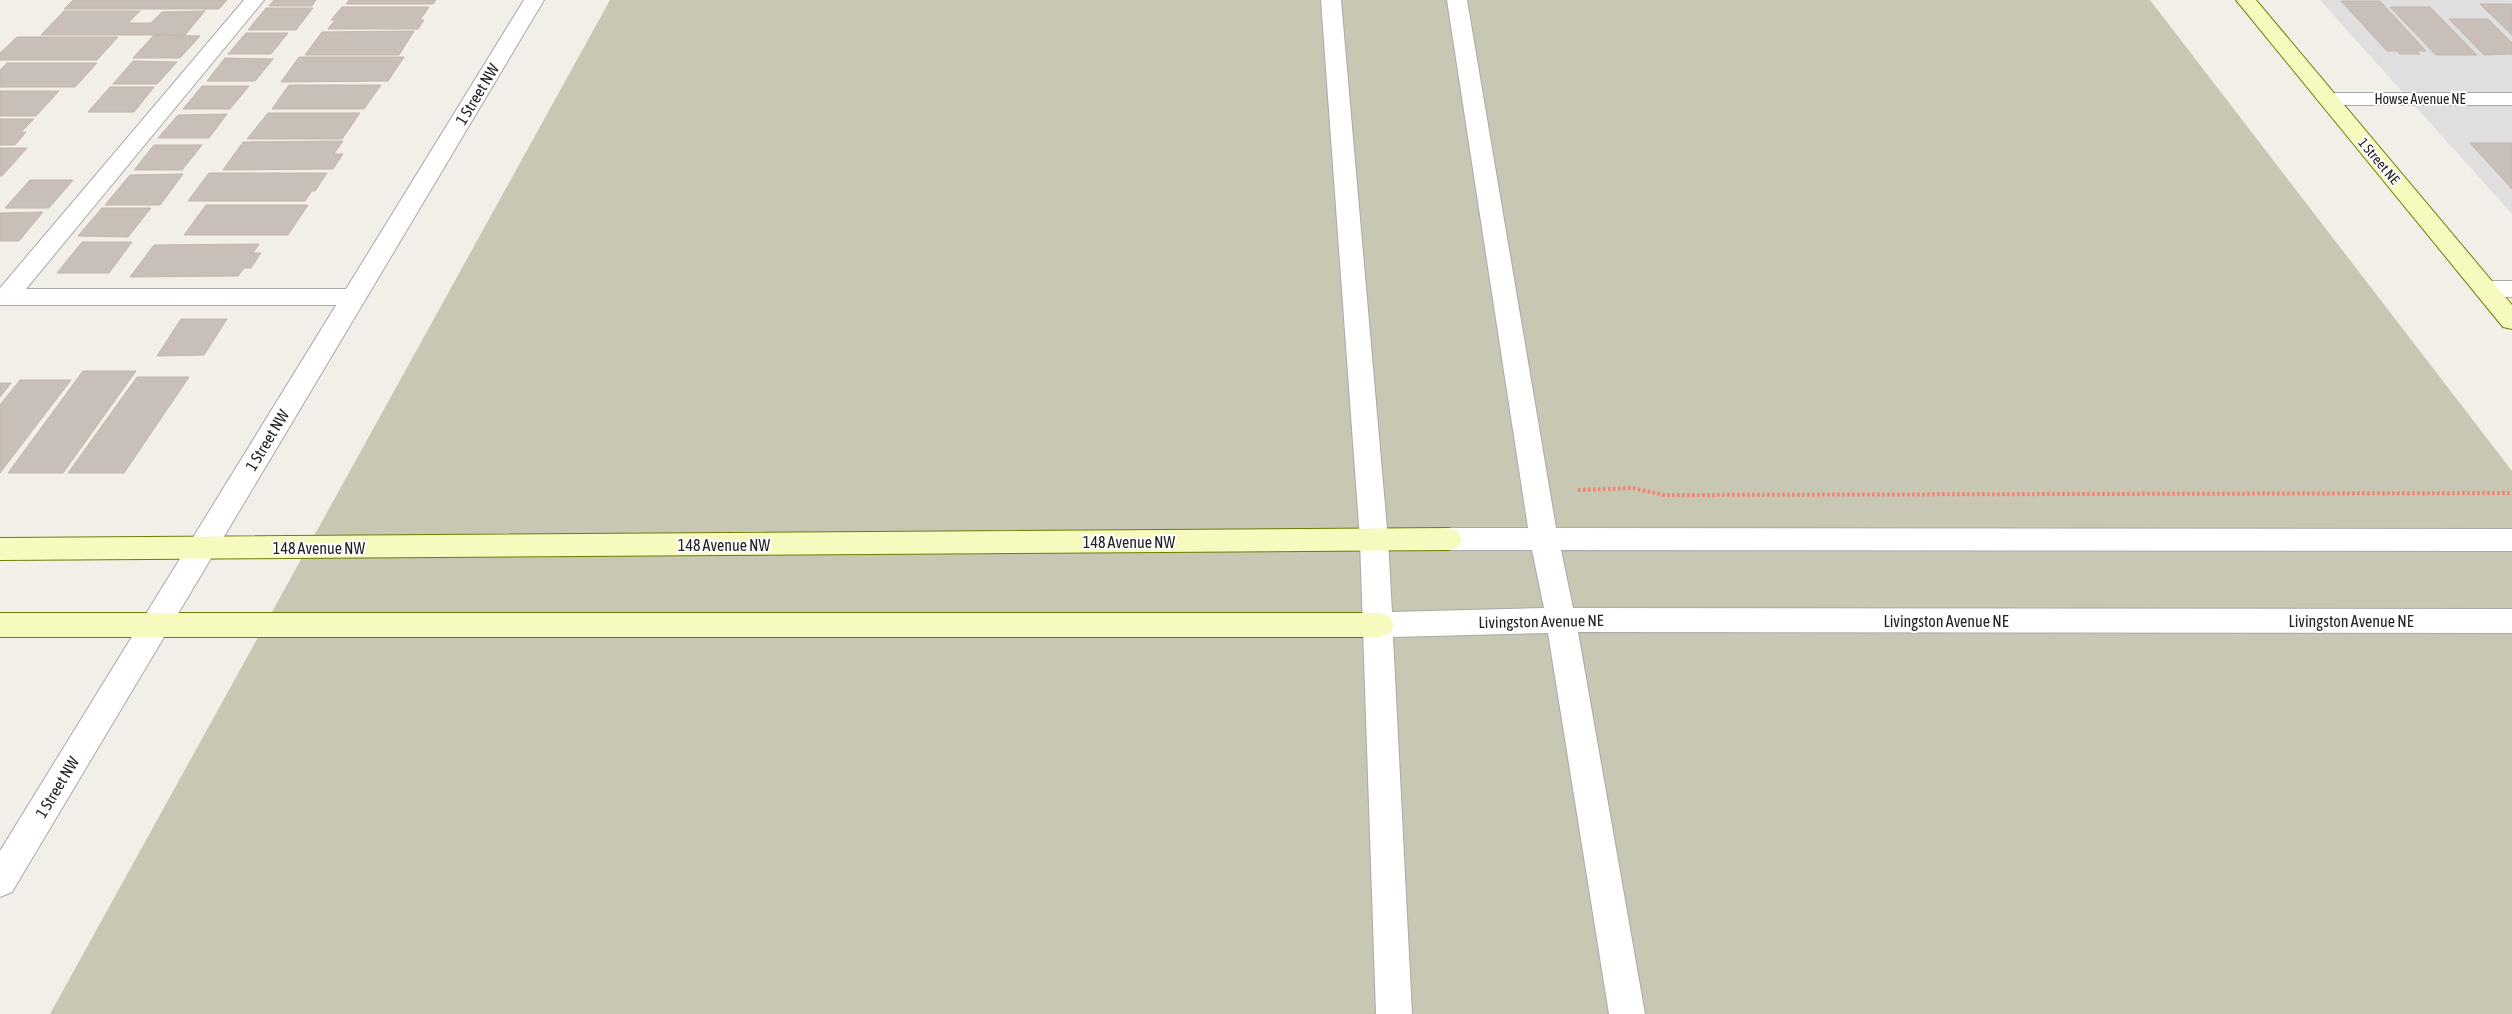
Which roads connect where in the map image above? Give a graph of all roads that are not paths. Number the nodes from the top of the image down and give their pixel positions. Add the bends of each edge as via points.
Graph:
1 (254, 0) edge
2 (534, 0) edge
3 (1331, 0) edge
4 (1457, 0) edge
5 (2246, 0) edge
6 (2512, 98) edge
7 (2328, 99) junction
8 (2485, 289) junction
9 (2512, 289) edge
10 (354, 297) junction
11 (2, 298) edge
12 (2512, 321) edge
13 (1544, 538) junction
14 (1374, 540) junction
15 (2512, 540) edge
16 (0, 549) edge
17 (201, 549) junction
18 (1561, 620) junction
19 (2512, 621) edge
20 (0, 625) edge
21 (156, 625) junction
22 (1379, 625) junction
23 (0, 880) edge
24 (1394, 1014) edge
25 (1627, 1014) edge

1 - 11 street
2 - 10 street, 1 Street NW
3 - 14 street
4 - 13 street
5 - 7 street, 1 Street NE
6 - 7 street, Howse Avenue NE
7 - 8 street, 1 Street NE
8 - 9 street
8 - 12 street, 1 Street NE
10 - 11 street
10 - 17 street, 1 Street NW
13 - 14 street, 148 Avenue NW
13 - 15 street
13 - 18 street
14 - 17 street, 148 Avenue NW
14 - 22 street
16 - 17 street, 148 Avenue NW
17 - 21 street, 1 Street NW
18 - 19 street, Livingston Avenue NE
18 - 22 street, Livingston Avenue NE
18 - 25 street
20 - 21 street
21 - 22 street
21 - 23 street, 1 Street NW
22 - 24 street

